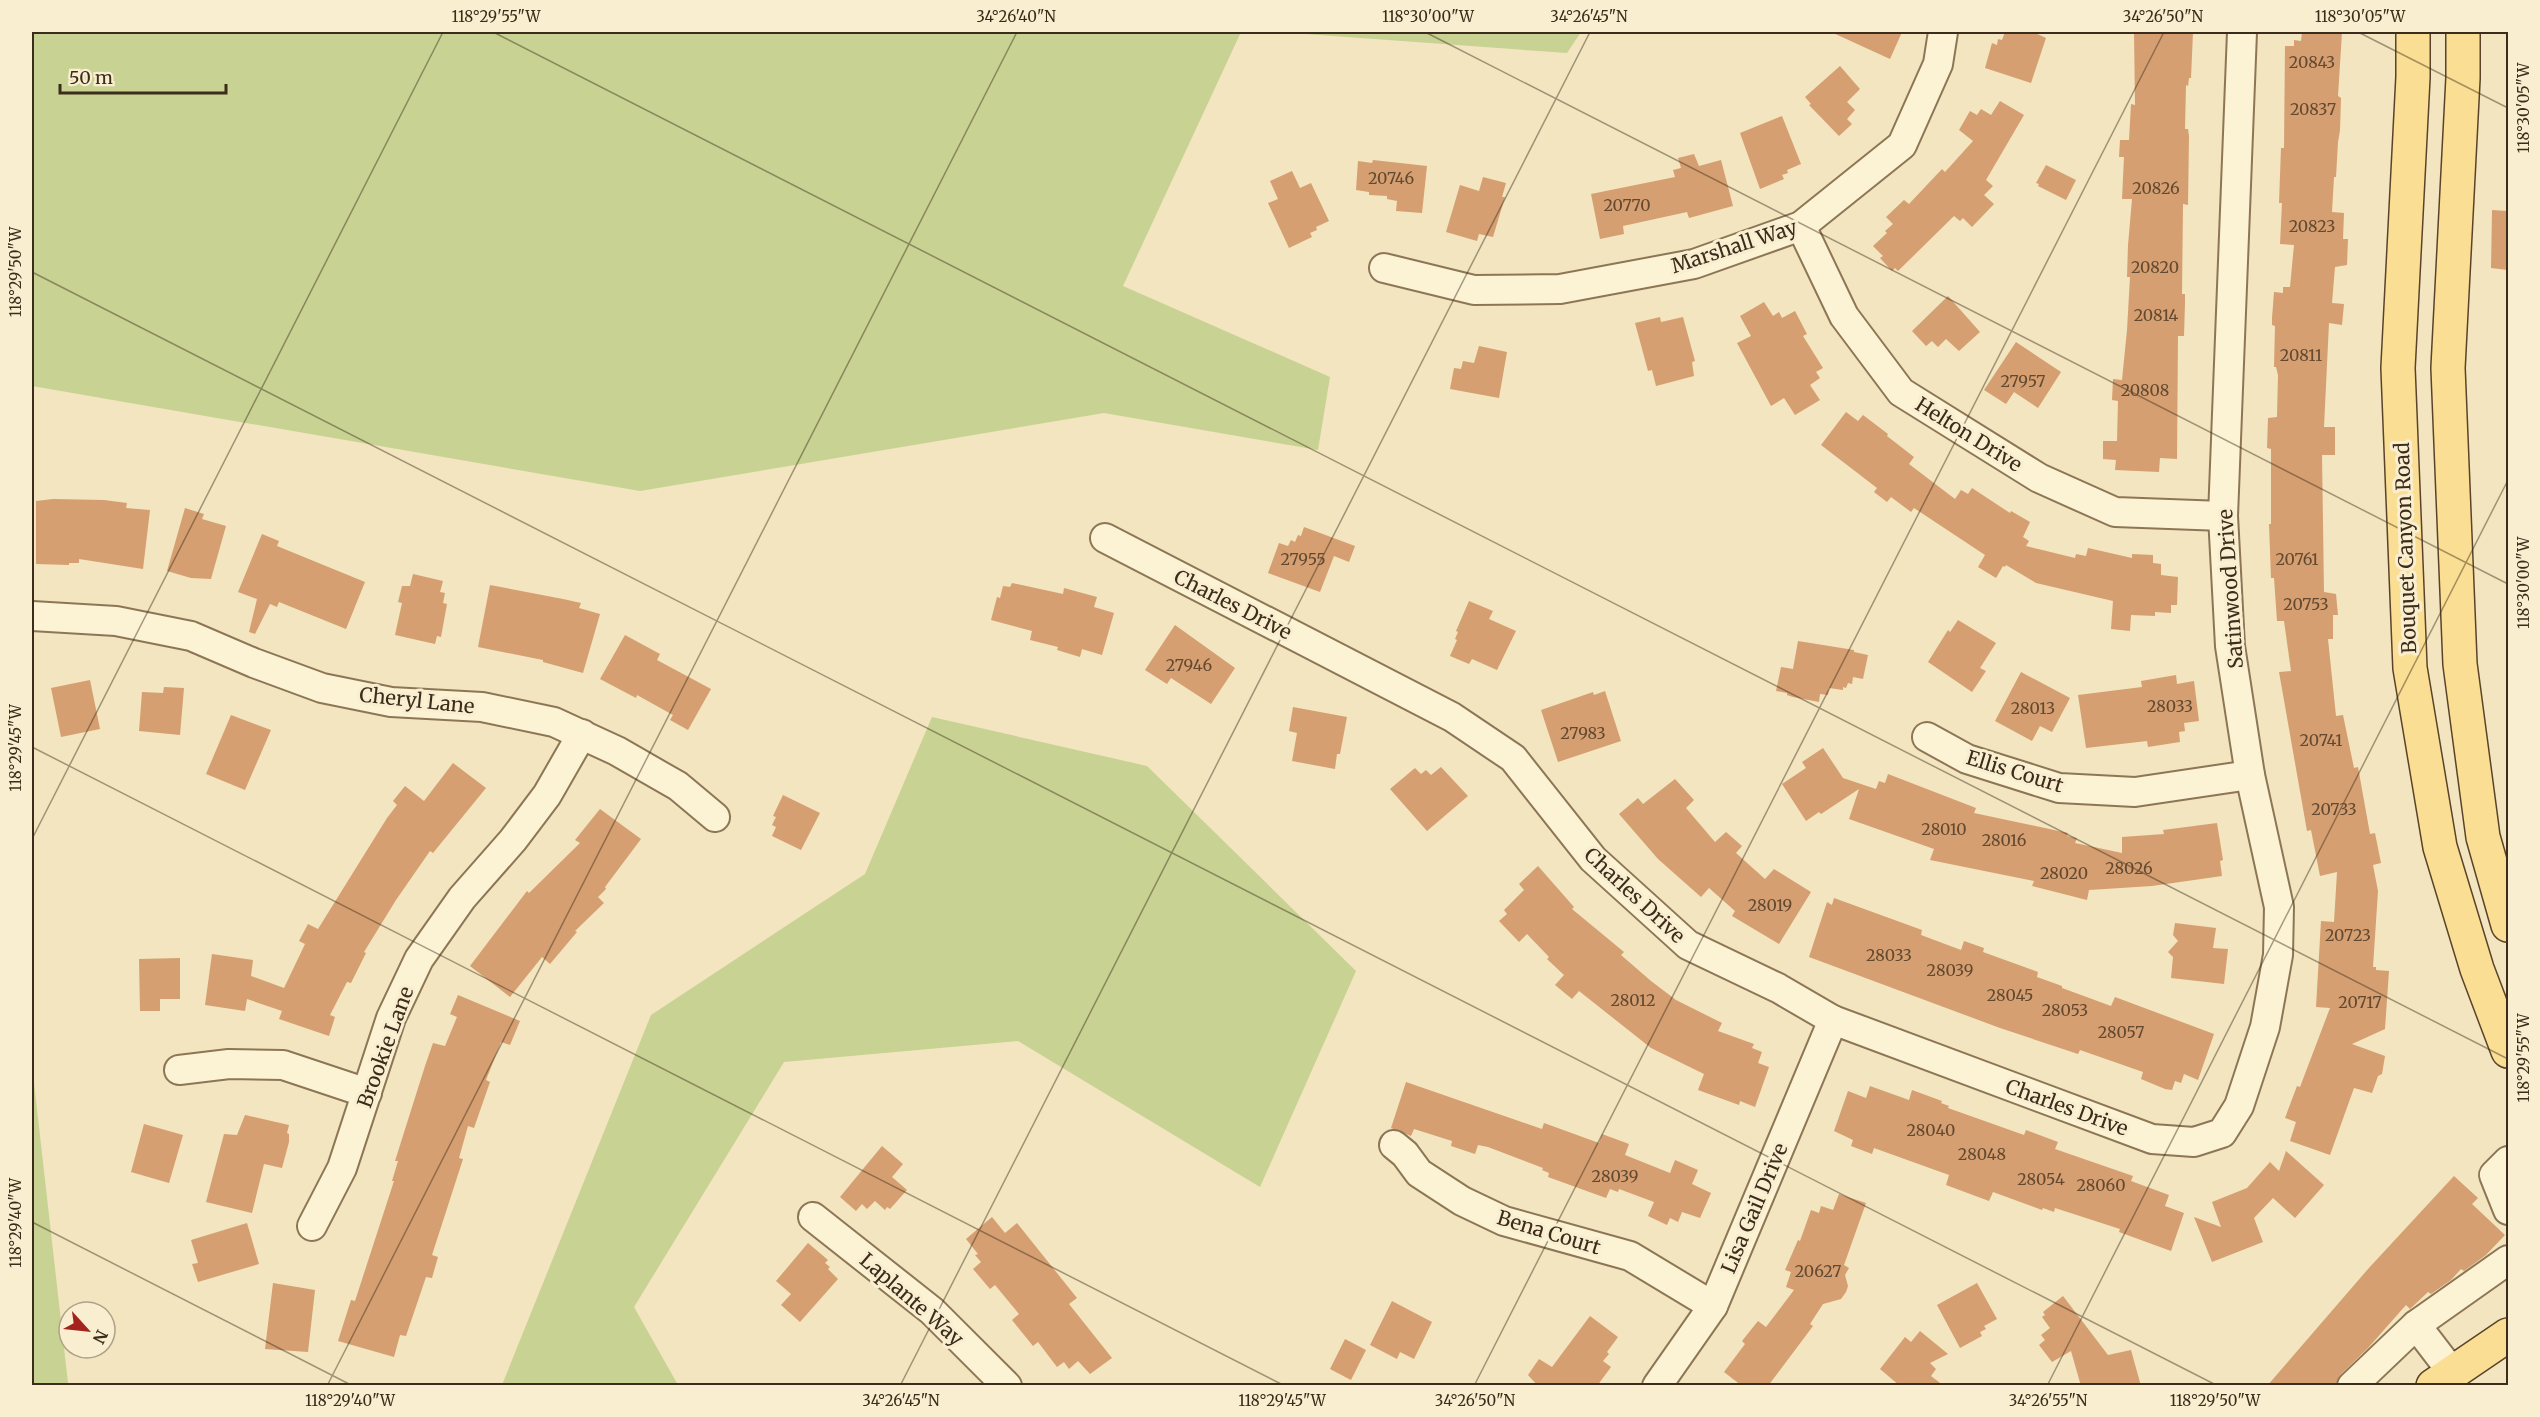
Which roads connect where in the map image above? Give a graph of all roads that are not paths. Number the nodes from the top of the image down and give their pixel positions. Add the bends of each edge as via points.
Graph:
1 (1944, 32) edge
2 (2242, 32) edge
3 (2413, 32) edge
4 (2463, 32) edge
5 (1801, 226) junction
6 (1384, 268) dead end
7 (2223, 516) junction
8 (1105, 538) dead end
9 (32, 616) edge
10 (582, 734) junction
11 (1928, 737) dead end
12 (2250, 775) junction
13 (715, 817) dead end
14 (2508, 925) edge
15 (1833, 1020) junction
16 (2508, 1051) edge
17 (179, 1070) dead end
18 (367, 1093) junction
19 (2222, 1133) joint
20 (1394, 1145) dead end
21 (2508, 1161) edge
22 (2508, 1210) edge
23 (813, 1217) dead end
24 (312, 1226) dead end
25 (2508, 1260) edge
26 (1713, 1306) junction
27 (2416, 1325) junction
28 (2508, 1335) edge
29 (2443, 1379) edge
30 (1007, 1386) edge
31 (1657, 1386) edge
32 (2352, 1386) edge

1 - 5 street, Marshall Way via 1938,64 1902,145
2 - 7 street, Satinwood Drive
3 - 16 main road, Bouquet Canyon Road via 2398,368 2410,668 2440,847 2477,969
4 - 14 main road via 2448,368 2460,664 2484,837
5 - 6 street, Marshall Way via 1694,264 1560,290 1474,290
5 - 7 street, Helton Drive via 1844,316 1901,392 2039,478 2115,512
7 - 12 street, Satinwood Drive via 2230,646
8 - 15 street, Charles Drive via 1452,717 1513,758 1593,859 1688,945 1778,988
9 - 10 street, Cheryl Lane via 116,621 191,636 322,688 391,702 482,707 554,722
10 - 13 street, Cheryl Lane via 678,786
10 - 18 street, Brookie Lane via 547,795 462,898 419,959 391,1018
11 - 12 street, Ellis Court via 1967,759 2059,788 2135,792
12 - 19 street, Satinwood Drive via 2279,907 2278,955 2256,1056 2239,1106
15 - 19 street, Charles Drive via 2152,1139 2194,1142
15 - 26 street, Lisa Gail Drive
17 - 18 street via 229,1064 283,1065
18 - 24 street, Brookie Lane via 342,1168
20 - 26 street, Bena Court via 1419,1173 1462,1201 1504,1221 1630,1256
21 - 22 street via 2494,1176
23 - 30 street, Laplante Way via 932,1311
25 - 27 street
26 - 31 street, Lisa Gail Drive
27 - 29 street
27 - 32 street
28 - 29 main road

